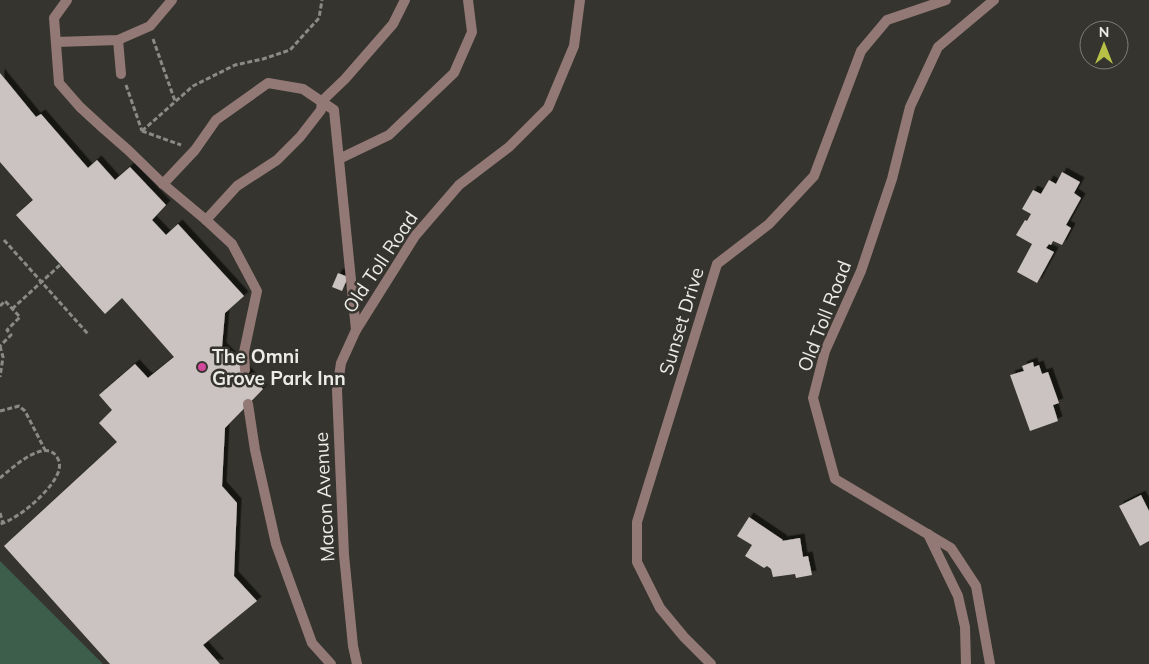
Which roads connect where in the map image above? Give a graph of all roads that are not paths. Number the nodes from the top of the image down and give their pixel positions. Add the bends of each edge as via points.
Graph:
1 (68, 0) edge
2 (172, 0) edge
3 (405, 0) edge
4 (468, 0) edge
5 (580, 0) edge
6 (946, 0) edge
7 (994, 0) edge
8 (118, 40) junction
9 (56, 42) junction
10 (121, 74) dead end
11 (322, 102) junction
12 (340, 159) junction
13 (163, 184) junction
14 (206, 220) junction
15 (356, 330) junction
16 (245, 370) dead end
17 (248, 404) dead end
18 (928, 534) junction
19 (331, 664) edge
20 (357, 664) edge
21 (712, 664) edge
22 (966, 664) edge
23 (990, 664) edge

1 - 9 street via 54,18
2 - 8 street via 148,27
3 - 11 street via 393,24
4 - 12 street via 472,32 454,73 389,135
5 - 15 street, Old Toll Road via 574,46 548,108 509,148 459,185 415,236
6 - 21 street, Sunset Drive via 887,20 861,51 814,176 769,224 717,264 637,522 637,562 660,608
7 - 18 street, Old Toll Road via 938,47 910,107 889,188 861,271 825,351 813,398 835,479
8 - 9 street
8 - 10 street
9 - 13 street via 59,83 80,107
11 - 12 street via 334,110
11 - 13 street via 303,89 268,83 216,120 196,150
11 - 14 street via 321,110 300,137 277,160 237,186
12 - 15 street
13 - 14 street
14 - 16 street via 232,244 256,291 244,352
15 - 20 street, Macon Avenue via 341,363 337,390 344,555
17 - 19 street via 276,544 312,643
18 - 22 street via 958,596 965,627
18 - 23 street, Old Toll Road via 951,548 976,586

